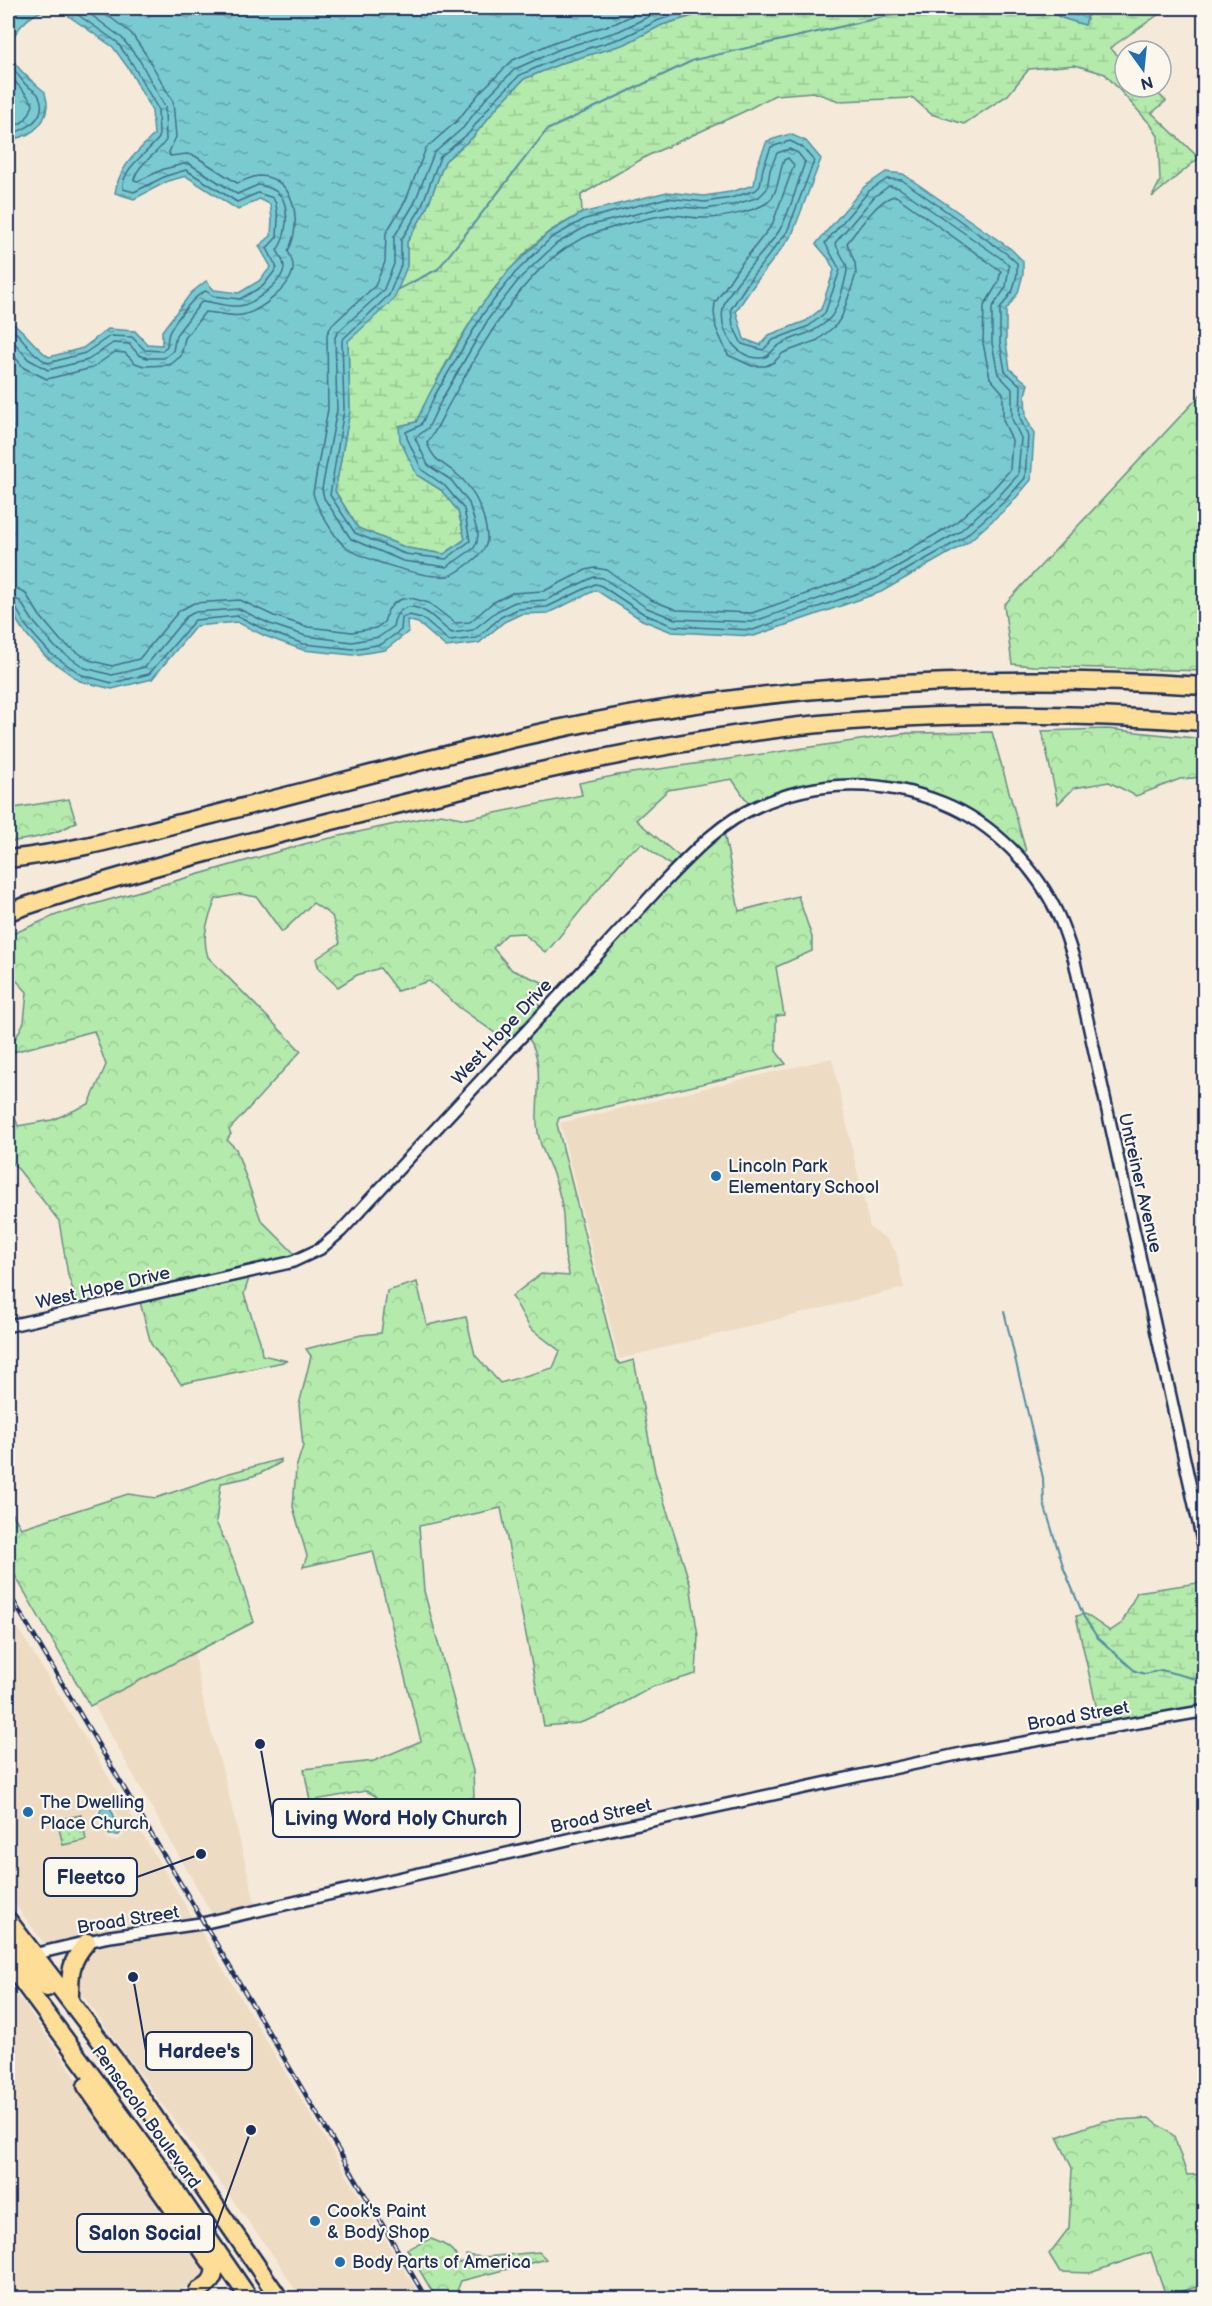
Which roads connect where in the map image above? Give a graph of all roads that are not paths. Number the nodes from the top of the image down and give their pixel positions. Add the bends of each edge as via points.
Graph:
1 (1204, 686) edge
2 (1204, 722) edge
3 (1004, 843) joint
4 (8, 859) edge
5 (8, 912) edge
6 (8, 1326) edge
7 (1204, 1548) edge
8 (1204, 1711) edge
9 (8, 1920) edge
10 (87, 1942) junction
11 (8, 1945) edge
12 (34, 1954) junction
13 (8, 1961) edge
14 (70, 2000) junction
15 (71, 2047) junction
16 (130, 2082) junction
17 (239, 2283) junction
18 (198, 2291) dead end
19 (249, 2298) edge
20 (269, 2298) edge
21 (279, 2298) edge

1 - 4 highway via 1076,680 945,681 795,691 703,703 525,736 103,842
2 - 5 highway via 1094,715 951,716 801,726 708,739 583,761 440,794 165,864
3 - 6 street, West Hope Drive via 951,806 887,787 819,787 756,806 707,839 678,867 360,1211 320,1249 292,1262
3 - 7 street, Untreiner Avenue via 1029,868 1053,904 1074,959
8 - 10 street, Broad Street via 964,1753 195,1925
9 - 12 highway, Pensacola Boulevard
10 - 12 street, Broad Street
10 - 14 highway via 70,1969
11 - 12 highway
12 - 13 street, Broad Street
12 - 14 highway, Pensacola Boulevard
13 - 15 highway, Pensacola Boulevard
13 - 16 highway via 33,1971 107,2068
14 - 16 highway, Pensacola Boulevard
15 - 17 highway, Pensacola Boulevard
15 - 18 highway via 77,2073 214,2267 212,2280
16 - 21 highway, Pensacola Boulevard
17 - 19 highway, Pensacola Boulevard
17 - 20 highway via 255,2284

